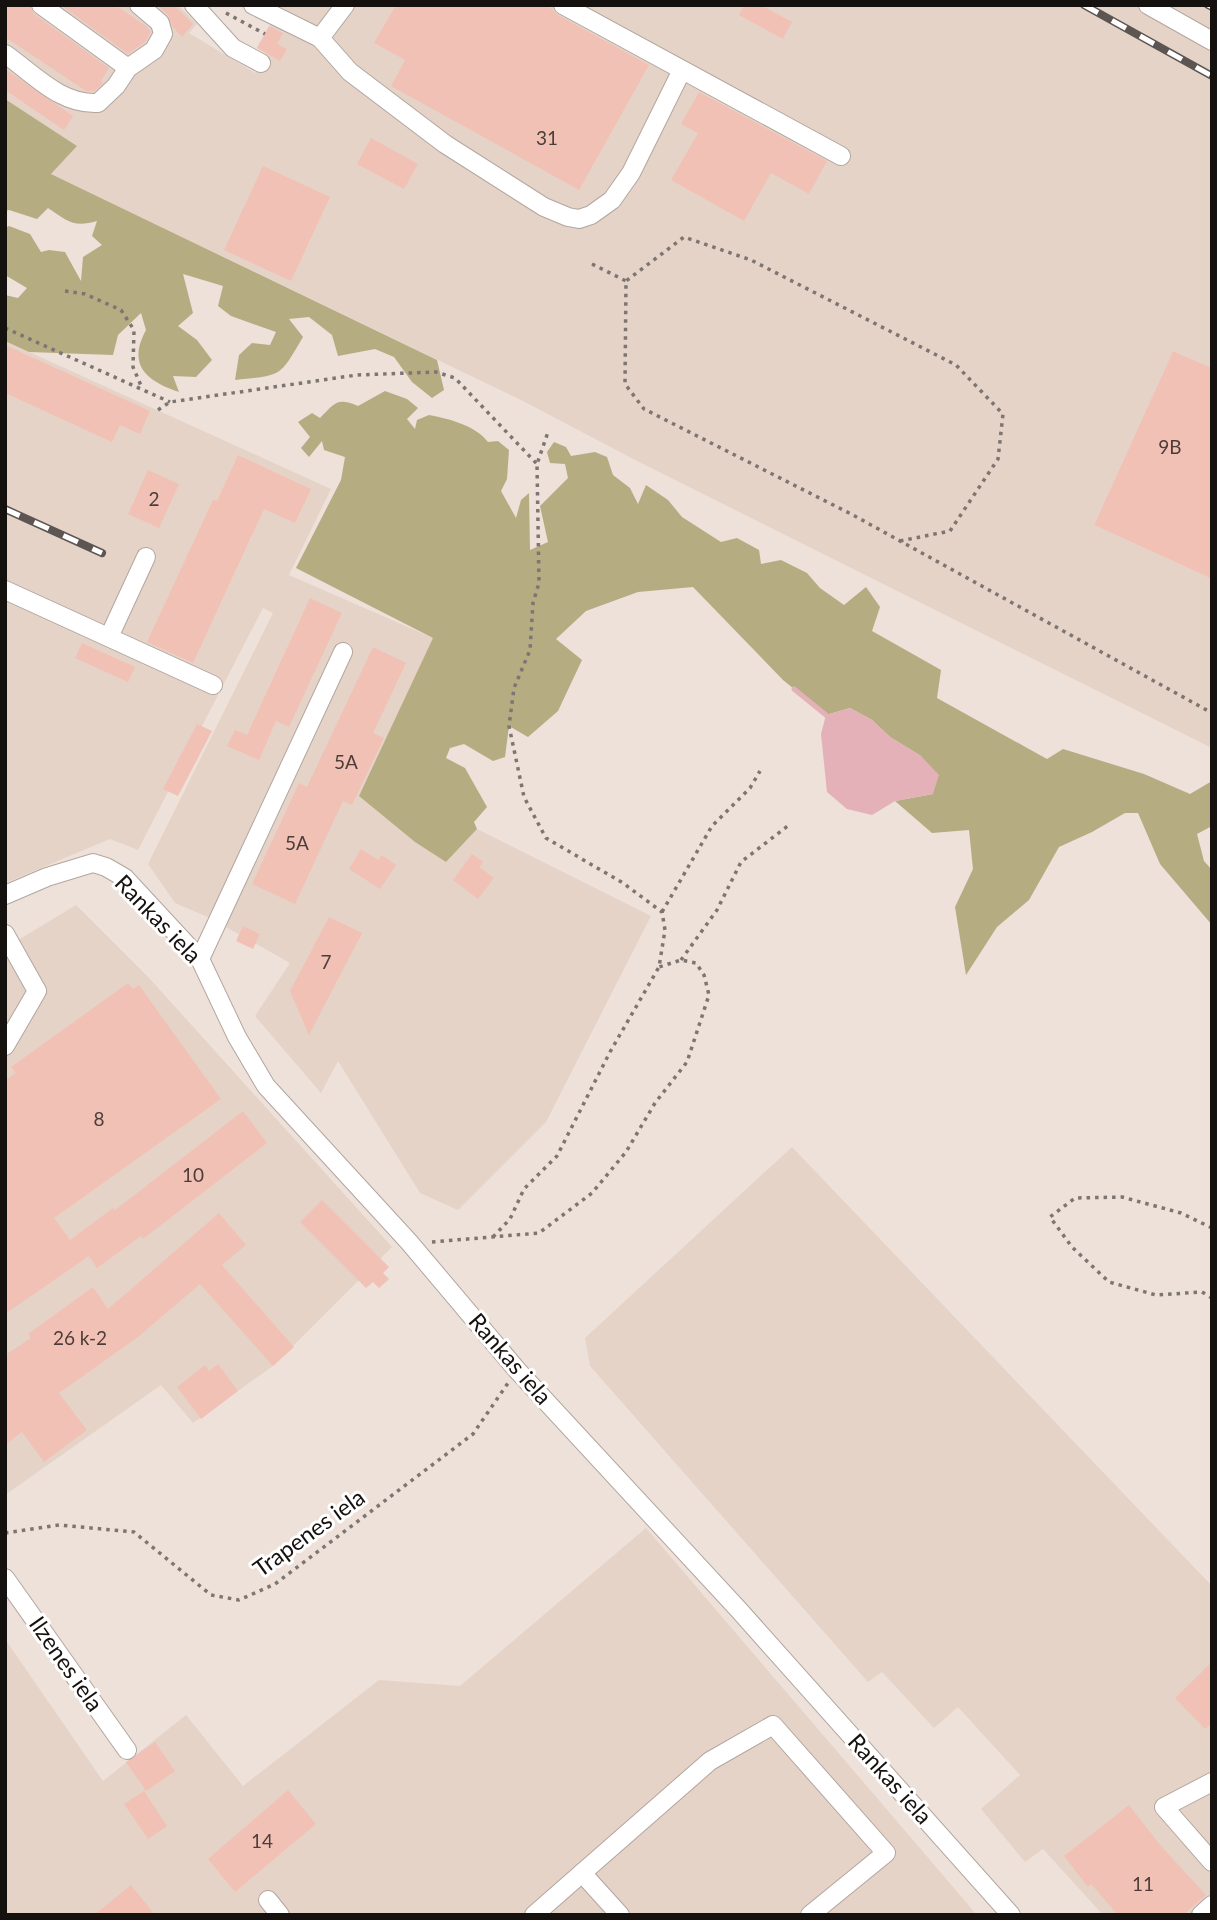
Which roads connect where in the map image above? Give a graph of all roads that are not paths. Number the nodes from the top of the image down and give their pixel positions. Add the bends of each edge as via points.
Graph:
1 (40, 5) edge
2 (139, 5) edge
3 (194, 5) edge
4 (253, 5) edge
5 (345, 5) edge
6 (563, 5) edge
7 (1148, 5) edge
8 (320, 38) junction
9 (1212, 41) edge
10 (5, 54) edge
11 (261, 63) dead end
12 (128, 68) junction
13 (682, 70) junction
14 (841, 156) dead end
15 (146, 557) dead end
16 (5, 590) edge
17 (109, 637) junction
18 (343, 652) dead end
19 (213, 685) dead end
20 (5, 895) edge
21 (5, 934) edge
22 (200, 959) junction
23 (5, 1046) edge
24 (5, 1578) edge
25 (127, 1750) dead end
26 (1212, 1782) edge
27 (1212, 1862) edge
28 (582, 1873) junction
29 (268, 1900) dead end
30 (1212, 1905) edge
31 (280, 1915) edge
32 (534, 1915) edge
33 (620, 1915) edge
34 (810, 1915) edge
35 (1011, 1915) edge
36 (1201, 1915) edge

1 - 12 street
2 - 12 street via 160,23 163,34 154,50
3 - 11 street via 233,48
4 - 8 street
5 - 8 street
6 - 13 street
7 - 9 street
8 - 13 street via 350,72 445,144 544,207 579,219 612,200 631,173
10 - 12 street via 60,94 85,104 97,103
13 - 14 street
15 - 17 street
16 - 17 street
17 - 19 street
18 - 22 street
20 - 22 street, Rankas iela via 93,863 106,867 125,878
21 - 23 street via 37,991
22 - 35 street, Rankas iela via 266,1086
24 - 25 street, Ilzenes iela
26 - 27 street via 1164,1807
28 - 32 street
28 - 33 street
28 - 34 street via 710,1761 773,1725 886,1853
29 - 31 street
30 - 36 street

